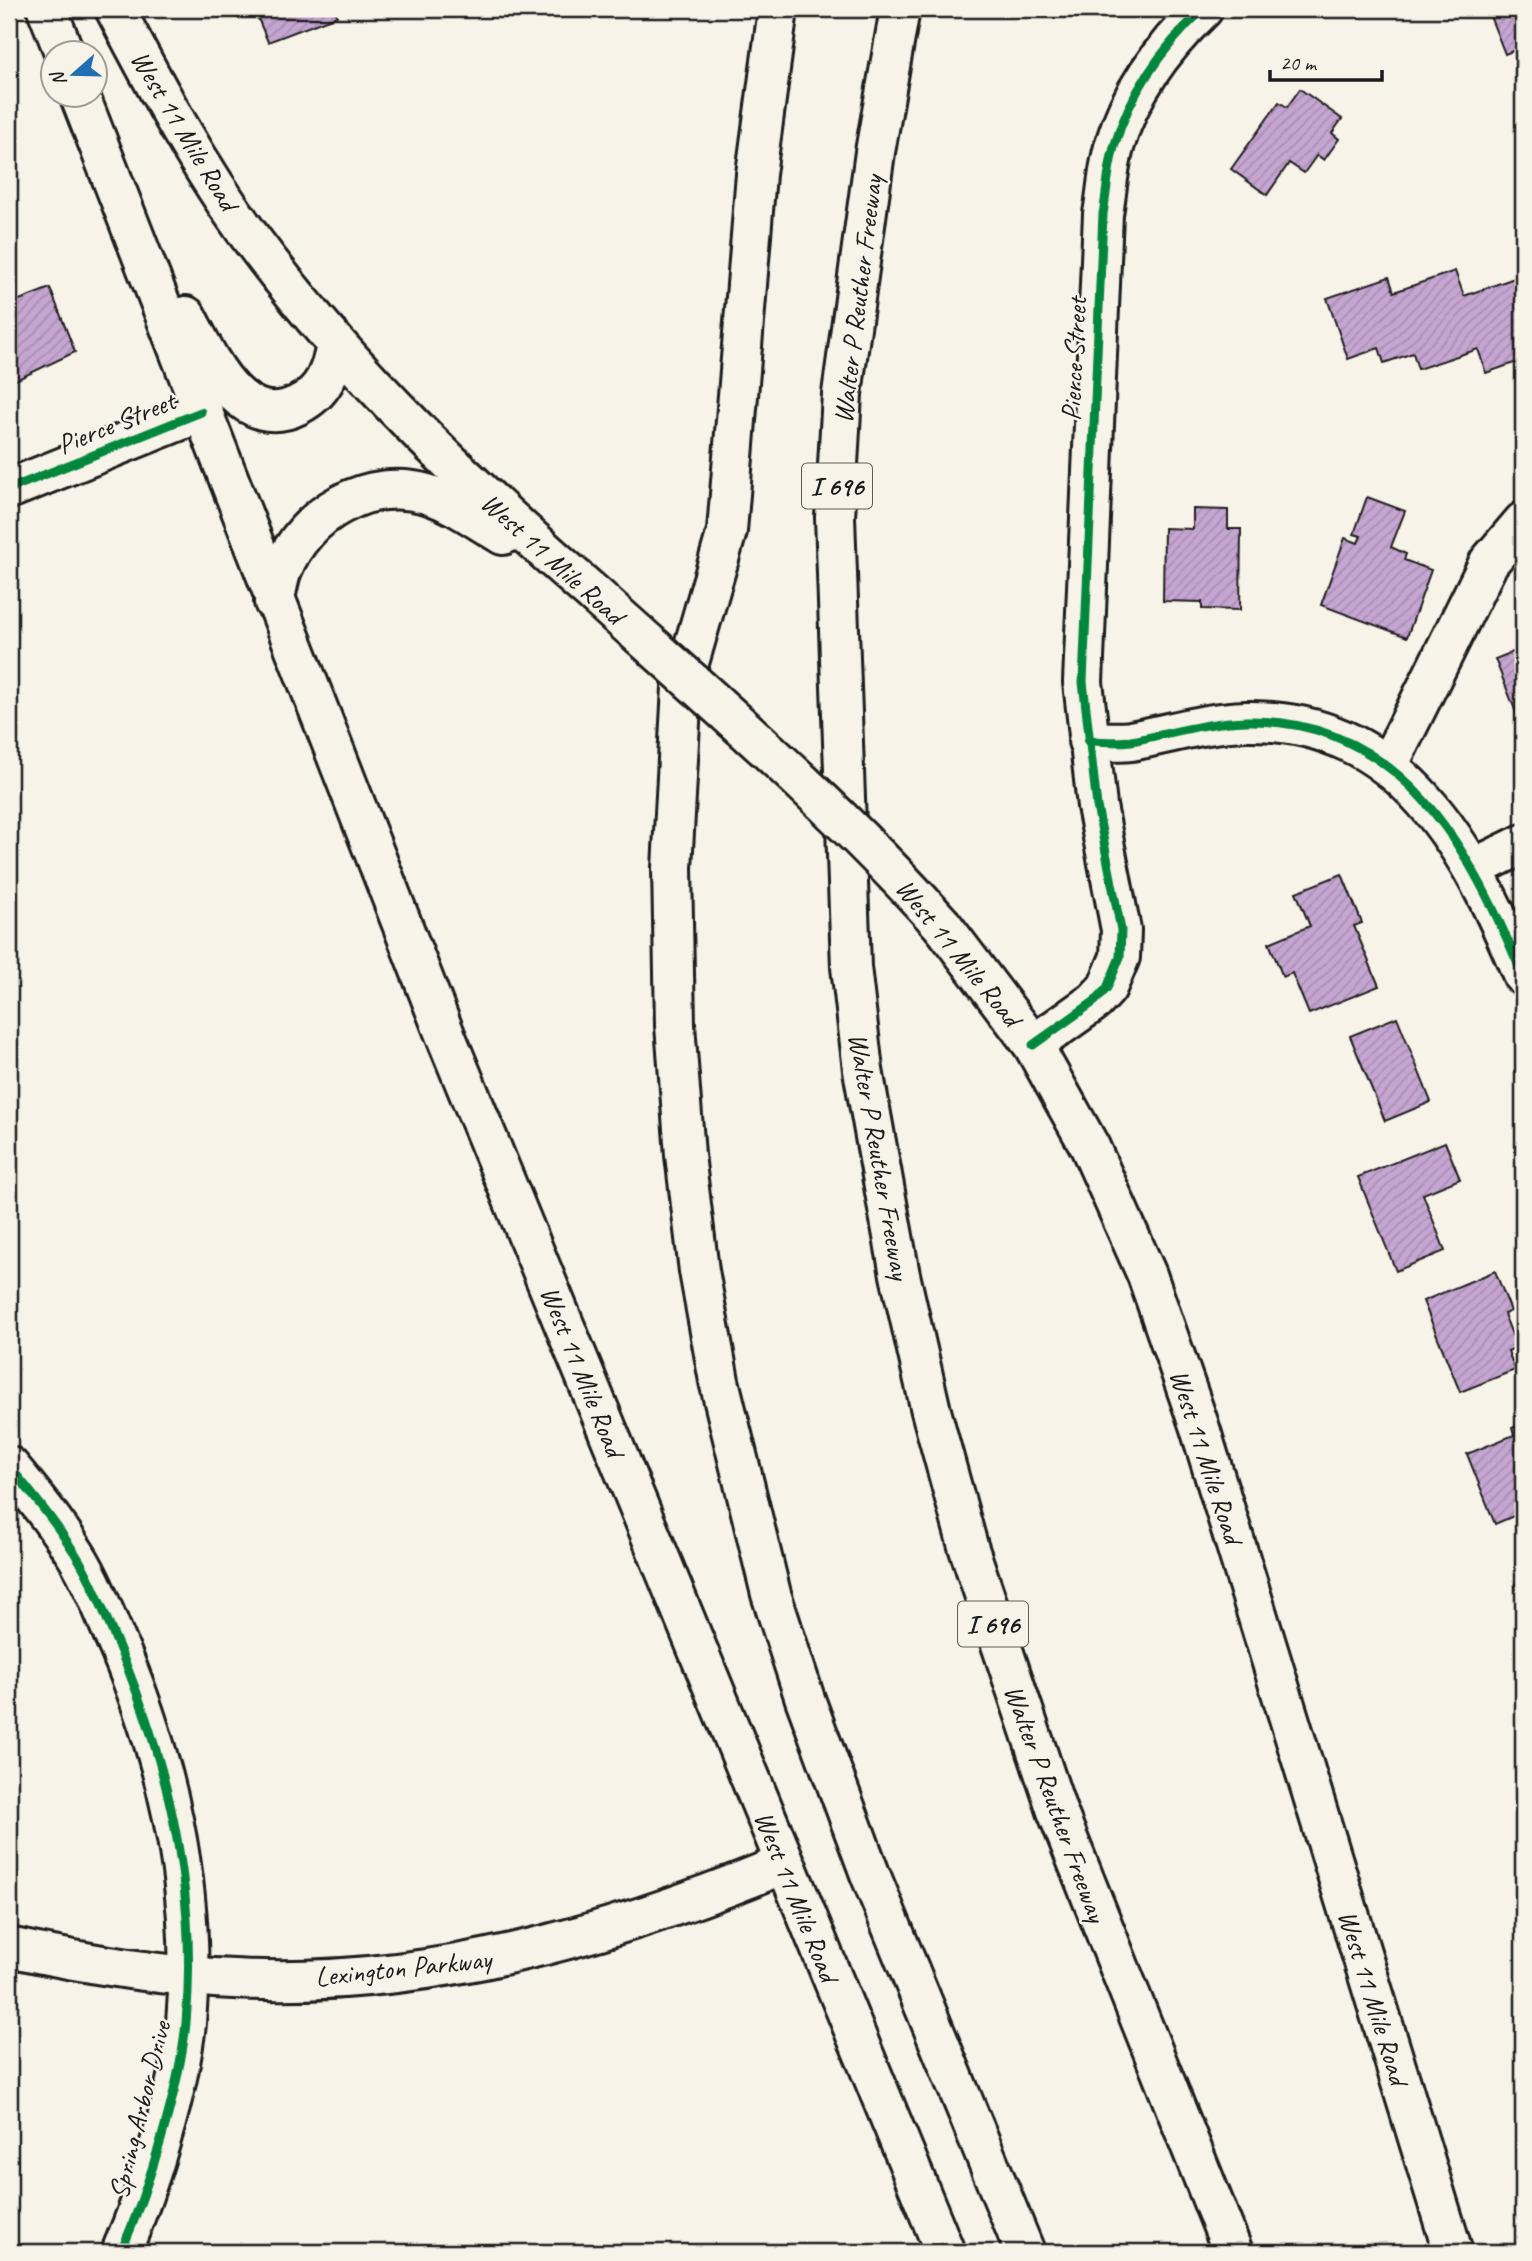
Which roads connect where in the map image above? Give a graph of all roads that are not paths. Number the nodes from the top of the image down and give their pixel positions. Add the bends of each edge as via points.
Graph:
1 (47, 9) edge
2 (115, 9) edge
3 (778, 9) edge
4 (900, 9) edge
5 (1203, 9) edge
6 (58, 38) edge
7 (84, 108) edge
8 (106, 166) junction
9 (336, 345) junction
10 (201, 412) junction
11 (9, 489) edge
12 (1523, 522) edge
13 (585, 587) junction
14 (274, 602) junction
15 (1088, 741) junction
16 (1388, 766) junction
17 (1523, 844) edge
18 (1474, 868) junction
19 (1523, 976) edge
20 (1033, 1045) junction
21 (9, 1466) edge
22 (784, 1864) junction
23 (9, 1947) edge
24 (188, 1976) junction
25 (121, 2252) edge
26 (946, 2252) edge
27 (1025, 2252) edge
28 (1233, 2252) edge
29 (1453, 2252) edge

1 - 6 main road
2 - 9 main road, West 11 Mile Road via 212,182
3 - 27 main road via 756,174 727,531 682,687 672,868 675,1025 685,1155 719,1381 771,1594 870,1874
4 - 28 main road, Walter P Reuther Freeway / I 696 via 842,394 835,517 851,967 863,1070 900,1275 968,1546 1057,1811
5 - 15 main road, Pierce Street via 1168,44 1137,89 1115,145 1103,214 1085,587 1083,682
7 - 8 main road, West 11 Mile Road
8 - 9 main road via 209,360 251,406 274,411 305,401 327,379
8 - 10 main road, West 11 Mile Road
9 - 13 main road, West 11 Mile Road via 449,463
10 - 11 main road, Pierce Street
10 - 14 main road, West 11 Mile Road
12 - 16 main road via 1489,562
13 - 14 main road via 449,503 397,488 363,494 318,521 288,559
13 - 20 main road, West 11 Mile Road, bridge via 879,854 943,926
14 - 22 main road, West 11 Mile Road
15 - 16 main road via 1128,741 1213,724 1290,723 1348,742
15 - 20 main road, Pierce Street via 1121,930 1120,957 1107,988
16 - 18 main road via 1415,788 1445,823
17 - 18 main road
18 - 19 main road
20 - 29 main road, West 11 Mile Road via 1122,1212 1176,1356
21 - 24 main road, Spring Arbor Drive via 71,1547 125,1661 166,1788 181,1860
22 - 24 main road, Lexington Parkway via 606,1929 467,1963 340,1977 236,1980
22 - 26 main road, West 11 Mile Road
23 - 24 main road, Lexington Parkway
24 - 25 main road, Spring Arbor Drive via 186,2025 162,2132

